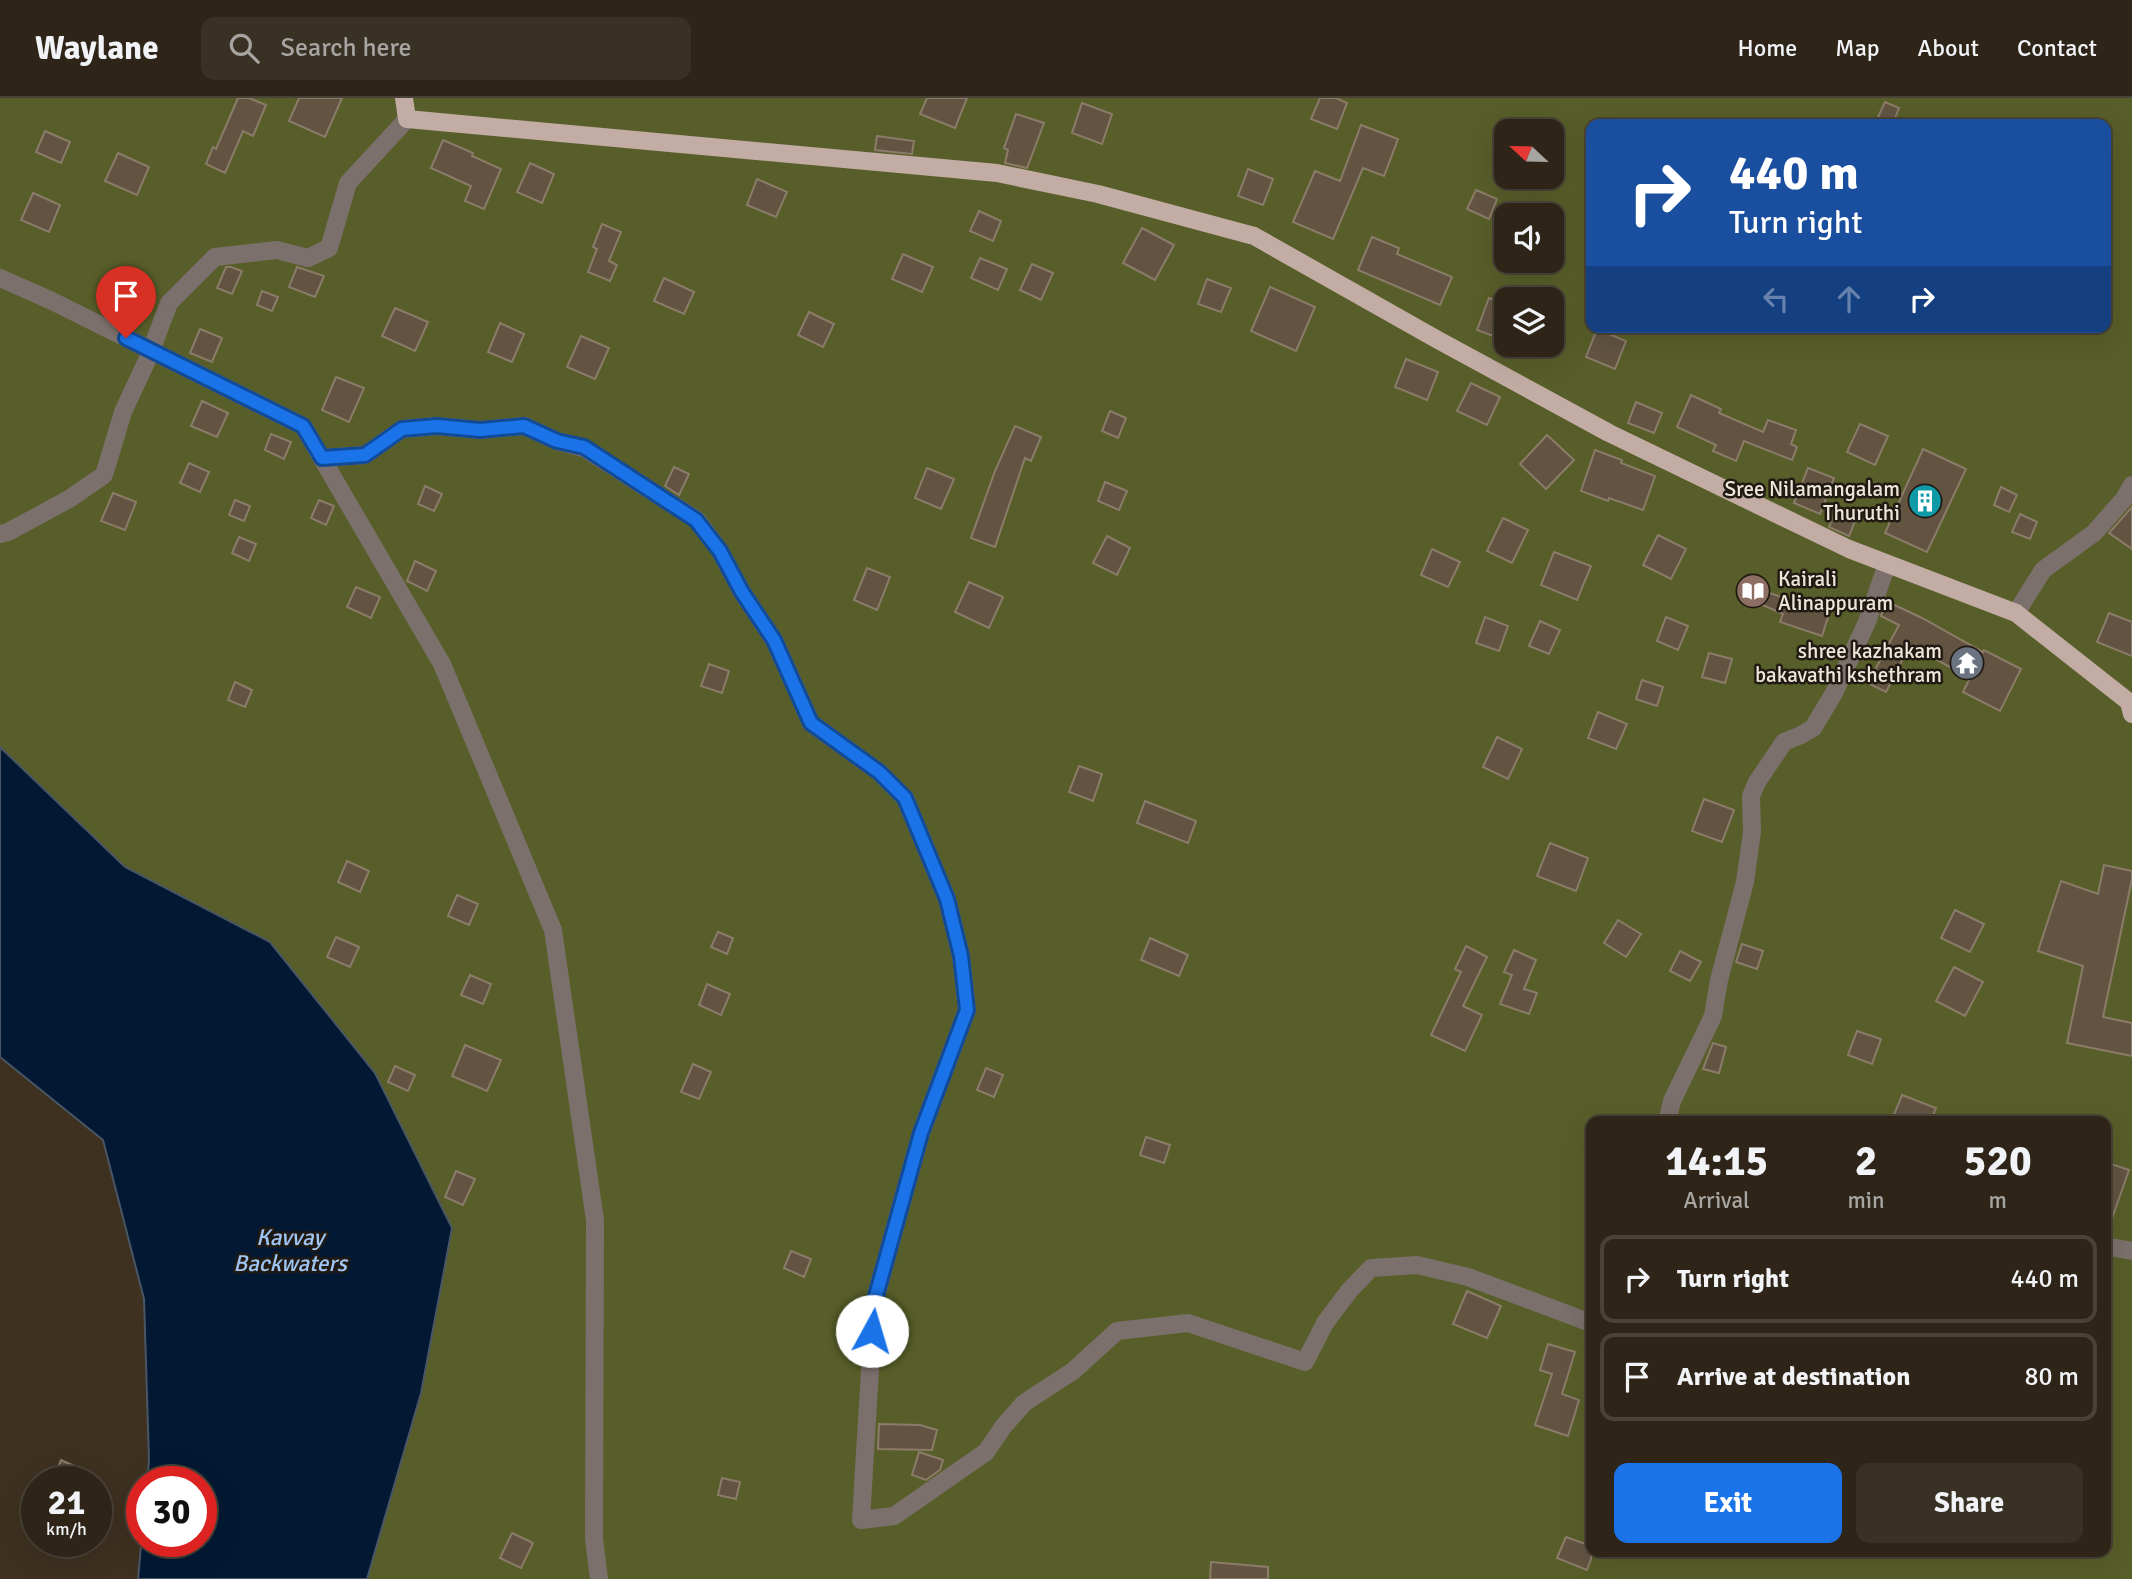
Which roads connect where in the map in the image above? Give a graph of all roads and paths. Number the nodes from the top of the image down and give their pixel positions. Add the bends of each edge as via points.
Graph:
1 (404, 98) edge
2 (407, 119) junction
3 (0, 278) edge
4 (151, 350) junction
5 (322, 458) junction
6 (2132, 485) edge
7 (0, 534) edge
8 (1887, 564) junction
9 (2017, 613) junction
10 (2132, 714) edge
11 (1668, 1116) edge
12 (2111, 1247) edge
13 (2132, 1251) edge
14 (1586, 1321) edge
15 (599, 1579) edge

1 - 2 main road
2 - 4 street via 348,183 330,248 308,258 277,250 215,257 169,303
2 - 8 main road via 998,173 1098,194 1254,236 1609,433 1849,550
3 - 4 street
4 - 5 street via 303,426
4 - 7 street via 123,412 104,475 57,506
5 - 14 street via 365,455 402,429 437,426 480,430 524,426 584,447 696,520 774,640 811,723 879,772 905,798 947,899 961,956 967,1010 921,1133 874,1303 861,1520 894,1516 986,1452 1024,1403 1073,1371 1117,1331 1188,1323 1305,1362 1325,1322 1371,1268 1417,1265 1468,1277
5 - 15 street via 442,664 553,930 594,1220 594,1539
6 - 9 street via 2094,533 2043,570
8 - 9 main road
8 - 11 street via 1867,622 1834,693 1813,728 1784,742 1751,796 1752,832 1745,881 1713,1016
9 - 10 main road via 2129,702
12 - 13 street

